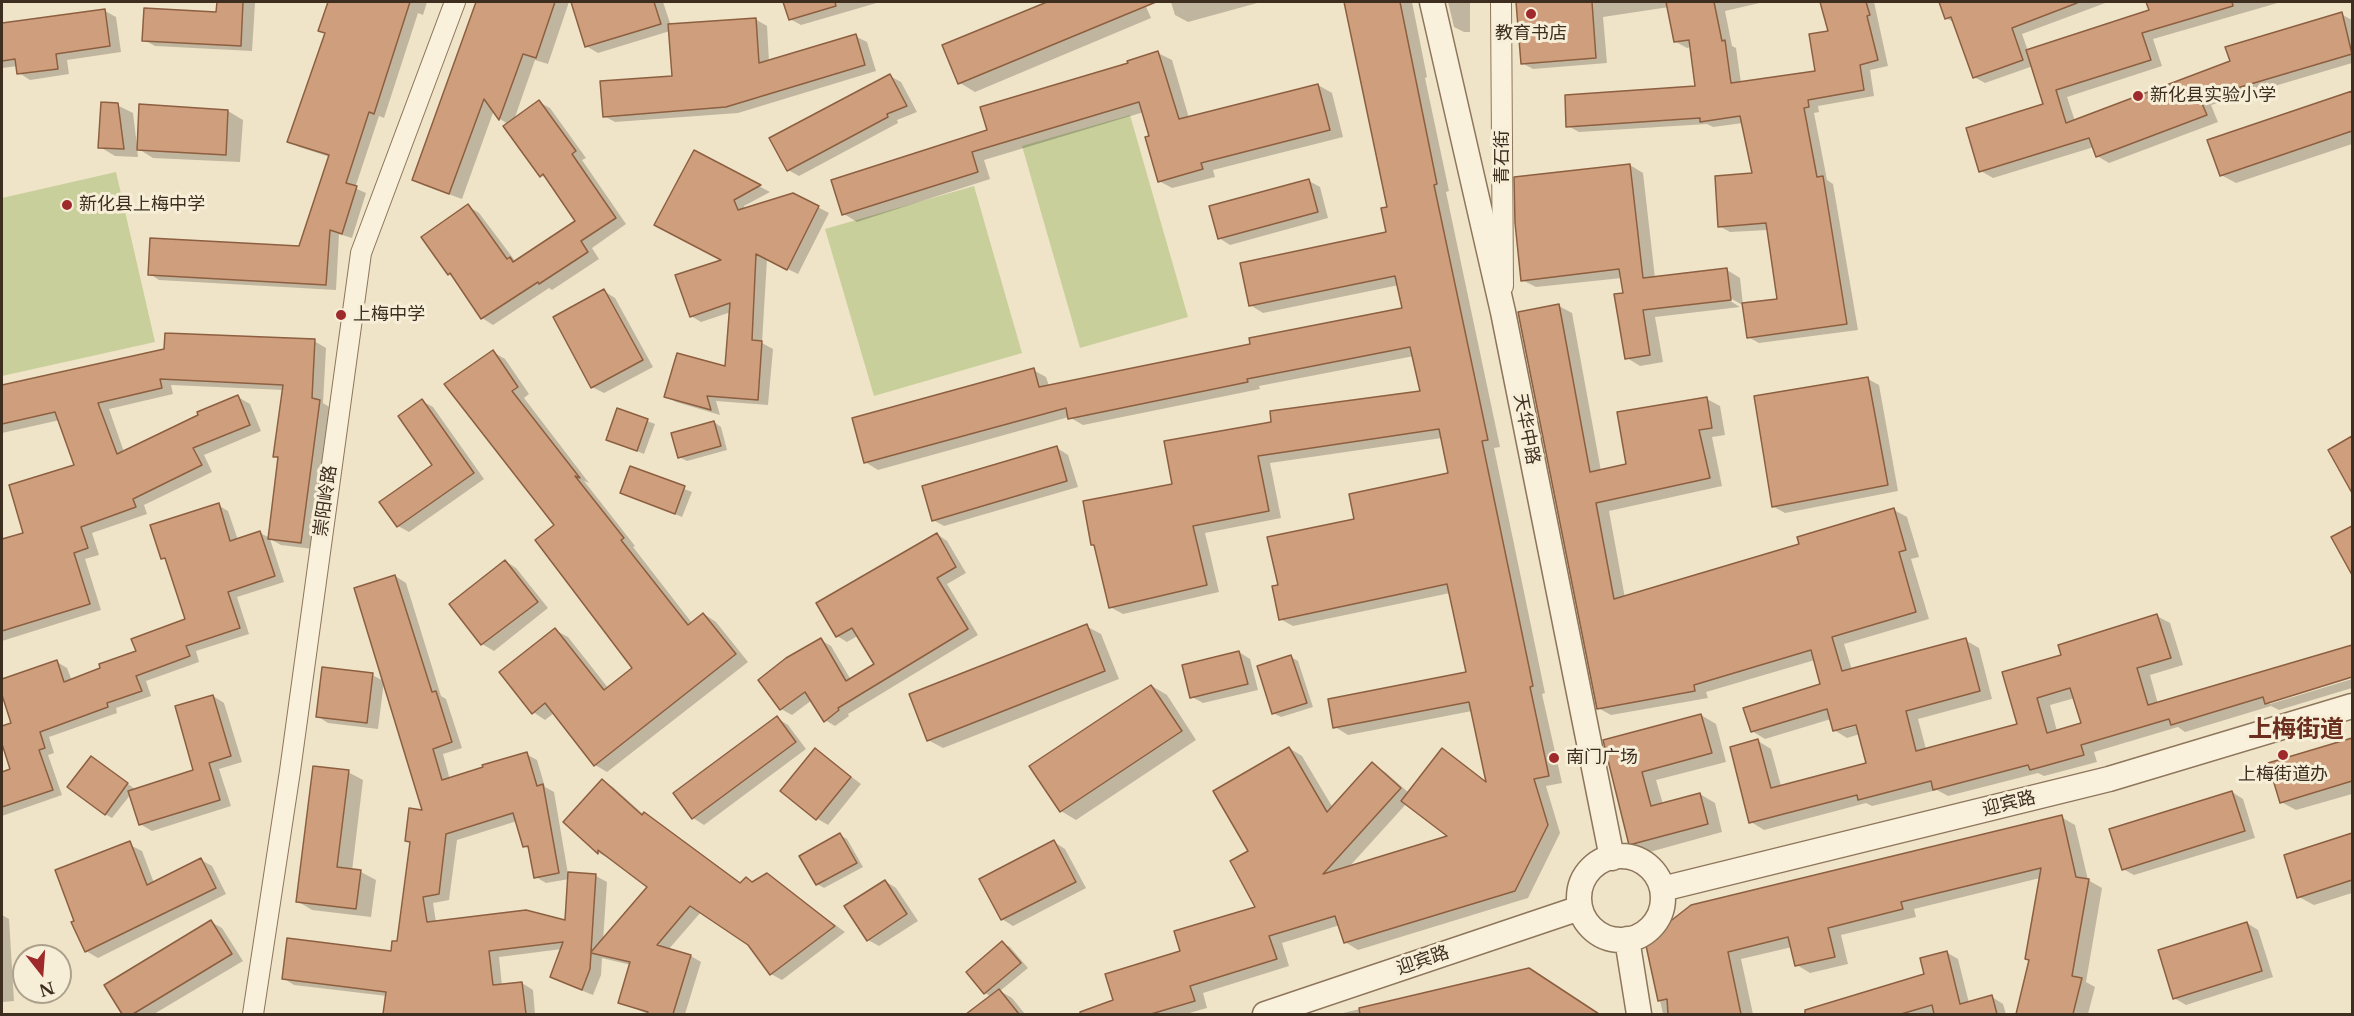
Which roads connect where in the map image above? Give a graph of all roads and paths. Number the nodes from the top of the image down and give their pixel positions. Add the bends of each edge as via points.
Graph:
1 (455, 2) edge
2 (1432, 2) edge
3 (1501, 2) edge
4 (1503, 312) junction
5 (2352, 706) edge
6 (1612, 858) junction
7 (1662, 889) junction
8 (1580, 908) junction
9 (1627, 939) junction
10 (253, 1014) edge
11 (1265, 1014) edge
12 (1639, 1014) edge

1 - 10 street, 崇阳岭路 via 361,253
2 - 4 street, 天华中路
3 - 4 street, 青石街
4 - 6 street, 天华中路
5 - 7 street, 迎宾路 via 2109,779
6 - 7 street via 1629,857 1642,862 1653,870
6 - 8 street via 1591,869 1583,880
7 - 9 street via 1662,909 1656,921 1647,931
8 - 9 street via 1595,931 1607,938
8 - 11 street, 迎宾路
9 - 12 street

